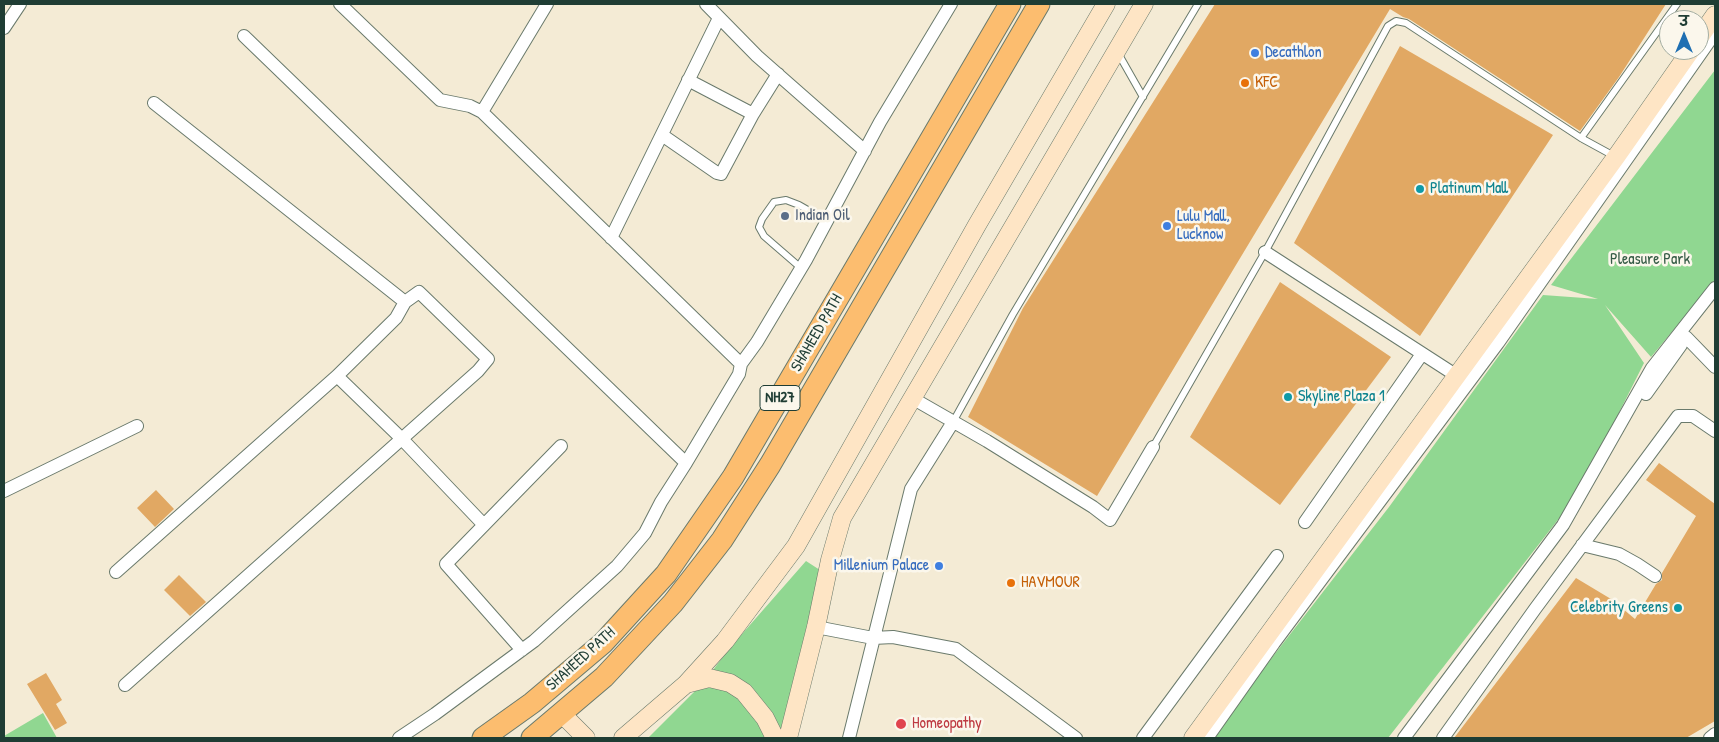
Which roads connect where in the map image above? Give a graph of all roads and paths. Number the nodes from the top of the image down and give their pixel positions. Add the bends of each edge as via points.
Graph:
1 (20, 4) edge
2 (340, 4) edge
3 (547, 4) edge
4 (706, 4) edge
5 (951, 4) edge
6 (1010, 4) edge
7 (1039, 4) edge
8 (1106, 4) edge
9 (1144, 4) edge
10 (1198, 4) edge
11 (1677, 4) edge
12 (719, 18) junction
13 (4, 28) edge
14 (1715, 33) edge
15 (244, 36) dead end
16 (1116, 50) junction
17 (1684, 60) edge
18 (778, 74) junction
19 (688, 80) junction
20 (1143, 96) junction
21 (154, 103) dead end
22 (482, 112) junction
23 (753, 114) junction
24 (662, 135) junction
25 (1581, 138) junction
26 (864, 151) junction
27 (1616, 158) junction
28 (827, 221) junction
29 (611, 238) junction
30 (1265, 252) junction
31 (801, 268) junction
32 (1715, 288) edge
33 (1715, 298) edge
34 (405, 302) junction
35 (1686, 337) junction
36 (1422, 354) junction
37 (741, 364) junction
38 (1715, 366) edge
39 (337, 376) junction
40 (1457, 376) junction
41 (912, 398) junction
42 (953, 422) junction
43 (137, 426) dead end
44 (1715, 431) edge
45 (402, 439) junction
46 (561, 446) dead end
47 (1152, 446) joint
48 (686, 463) junction
49 (4, 491) edge
50 (1305, 522) dead end
51 (484, 525) junction
52 (1582, 545) junction
53 (1277, 556) dead end
54 (116, 572) dead end
55 (1655, 576) dead end
56 (816, 628) junction
57 (872, 638) junction
58 (522, 650) junction
59 (686, 684) junction
60 (125, 685) dead end
61 (561, 713) junction
62 (1715, 734) edge
63 (534, 737) edge
64 (399, 738) edge
65 (482, 738) edge
66 (586, 738) edge
67 (623, 738) edge
68 (775, 738) edge
69 (788, 738) edge
70 (849, 738) edge
71 (1076, 738) edge
72 (1143, 738) edge
73 (1193, 738) edge
74 (1208, 738) edge
75 (1397, 738) edge
76 (1404, 738) edge
77 (1443, 738) edge
78 (1710, 738) edge

1 - 13 street
2 - 22 street via 440,100
3 - 22 street
4 - 12 street
5 - 26 street
6 - 65 highway, SHAHEED PATH / NH27 via 734,478 666,574 603,643 532,703
7 - 61 highway, SHAHEED PATH / NH27 via 770,465 722,540 673,603 604,677
8 - 59 street via 796,546 725,641
9 - 16 street
10 - 20 lane
11 - 25 lane
12 - 18 street
12 - 19 street
14 - 74 street via 1498,343 1280,635
15 - 48 street
16 - 20 lane
16 - 41 street
17 - 27 street
18 - 23 street
18 - 26 street
19 - 23 street
19 - 24 street
20 - 42 lane via 1013,314
21 - 34 street
22 - 29 street
23 - 24 street via 721,174
24 - 29 street
25 - 27 lane
25 - 30 lane via 1406,23 1396,21 1388,26
26 - 28 street
27 - 40 street
28 - 31 street
28 - 31 lane via 786,200 774,202 762,220 759,227 764,236
29 - 37 street
30 - 36 street
30 - 47 lane
31 - 37 street
32 - 76 street via 1652,368 1563,525
33 - 35 street
34 - 39 street via 396,318
34 - 45 street via 419,292 488,359
35 - 38 street
35 - 75 street
36 - 40 street
36 - 50 street
37 - 48 street via 739,374
39 - 45 street
39 - 54 street
40 - 73 street
41 - 42 street
41 - 56 street via 842,518
42 - 47 street via 1110,520
42 - 57 street via 911,489
43 - 49 street
44 - 52 street via 1693,416 1678,416
45 - 51 street
45 - 60 street
46 - 51 street
48 - 58 street via 645,534 617,566
51 - 58 street via 446,564
52 - 55 street via 1619,554
52 - 77 street
53 - 72 street
56 - 57 street
56 - 69 street
57 - 70 street
57 - 71 street via 893,637 956,649
58 - 64 street
59 - 67 street
59 - 68 street via 709,678 730,683 744,692 765,718
61 - 63 highway, SHAHEED PATH / NH27
61 - 66 street
62 - 78 street

